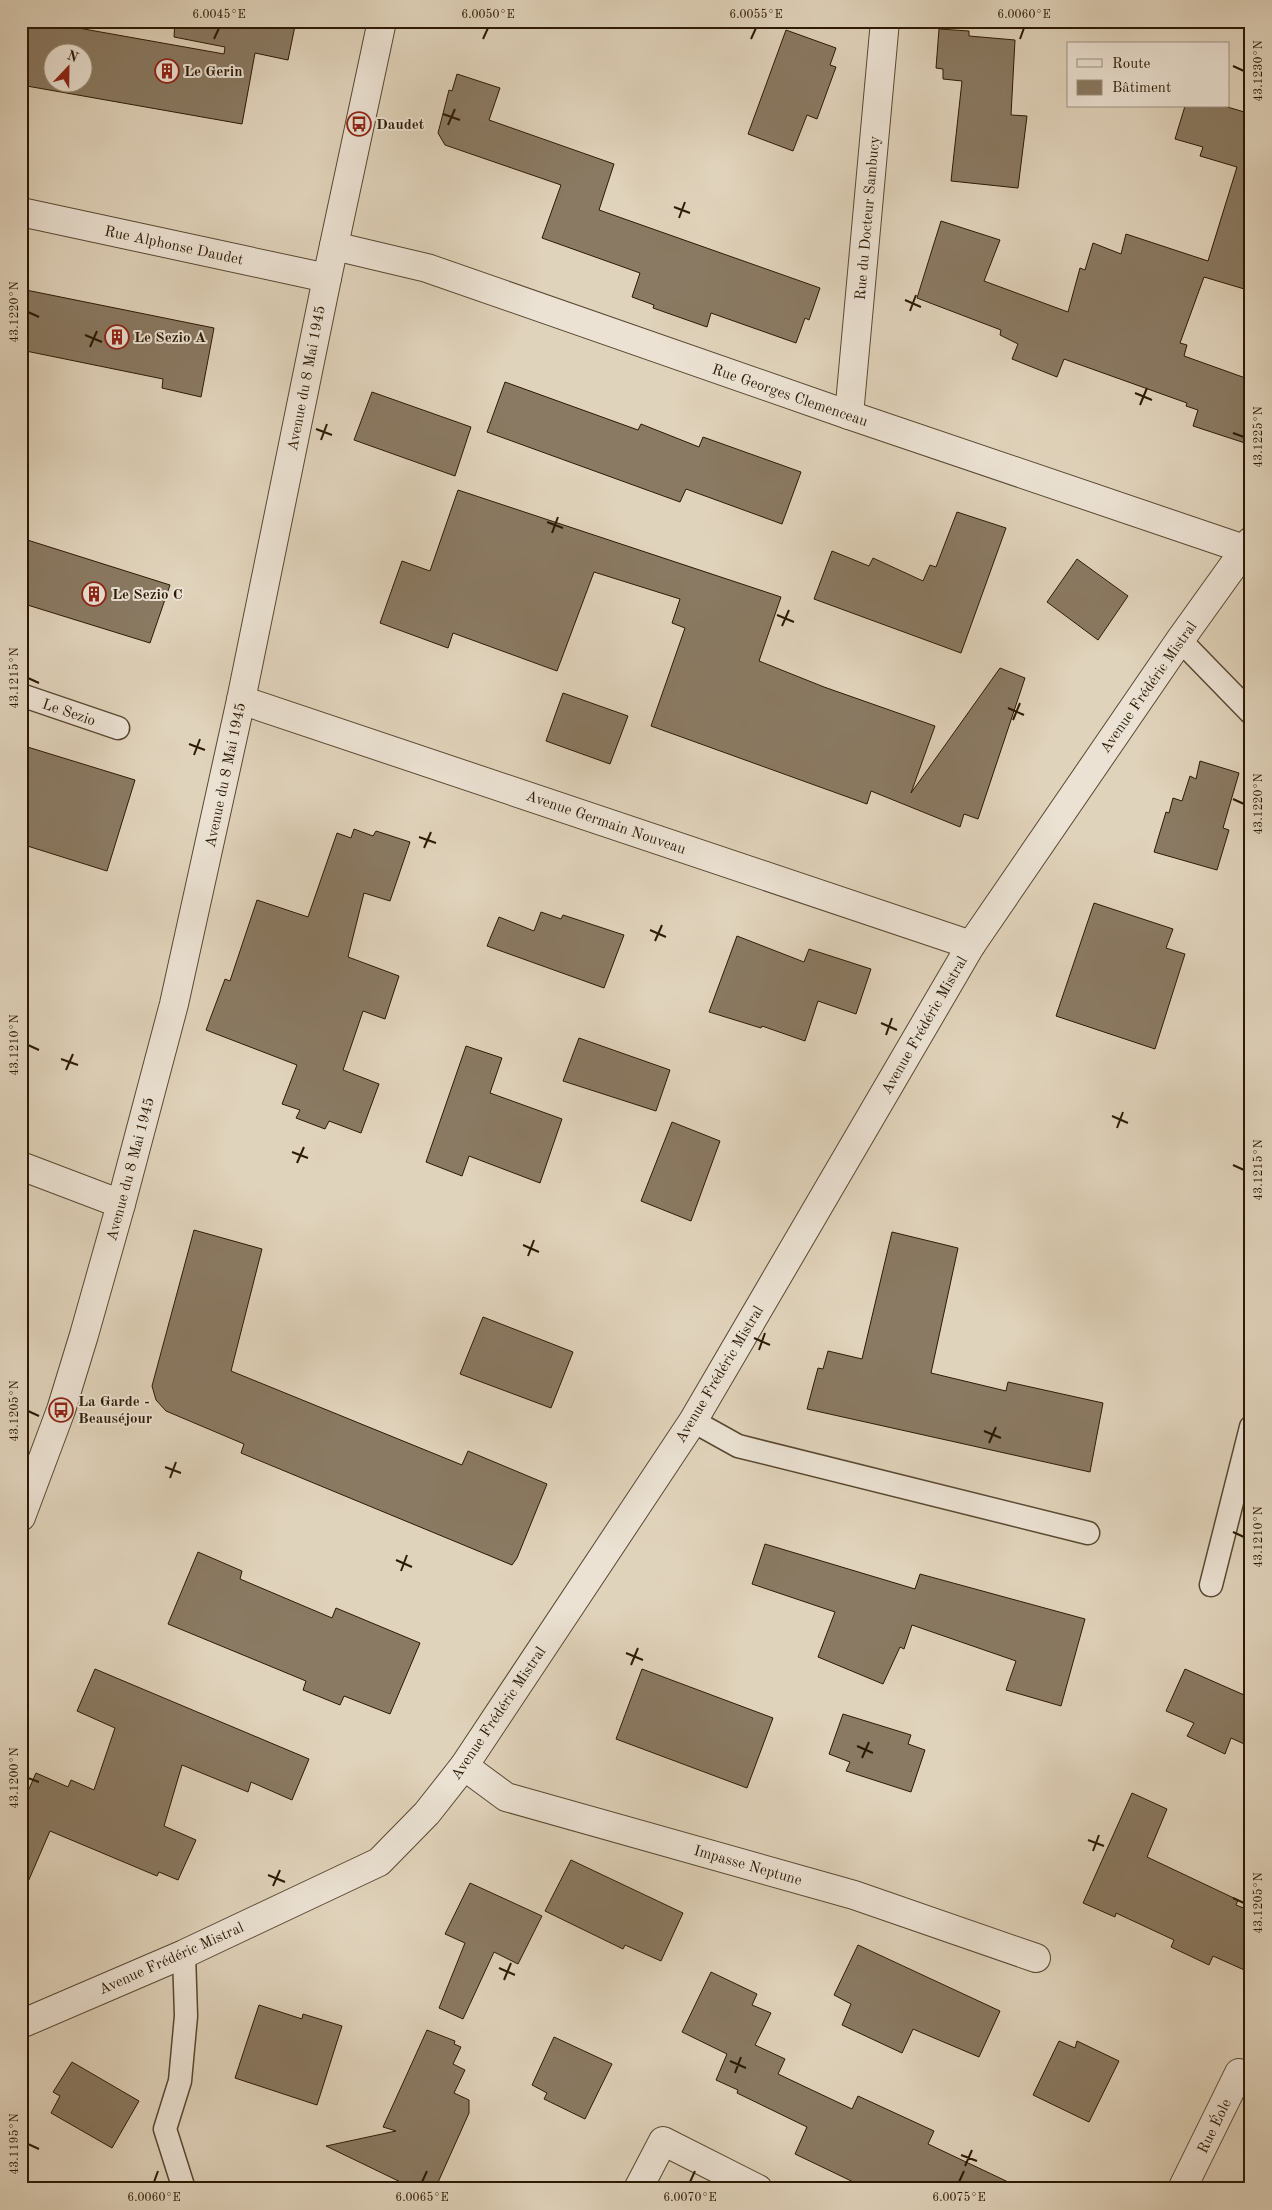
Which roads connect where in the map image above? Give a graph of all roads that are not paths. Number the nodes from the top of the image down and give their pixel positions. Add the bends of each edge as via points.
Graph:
1 (382, 21) edge
2 (885, 21) edge
3 (21, 212) edge
4 (334, 246) junction
5 (327, 278) junction
6 (849, 415) junction
7 (1248, 545) edge
8 (1180, 640) junction
9 (21, 695) edge
10 (241, 700) junction
11 (1251, 713) edge
12 (118, 728) dead end
13 (971, 945) junction
14 (21, 1166) edge
15 (122, 1204) junction
16 (693, 1421) junction
17 (1251, 1427) edge
18 (21, 1517) edge
19 (1088, 1533) dead end
20 (1211, 1585) dead end
21 (464, 1766) junction
22 (184, 1954) junction
23 (1036, 1958) dead end
24 (21, 2024) edge
25 (1251, 2077) edge
26 (184, 2189) edge
27 (638, 2189) edge
28 (758, 2189) edge
29 (1182, 2189) edge

1 - 4 street, Avenue du 8 Mai 1945
2 - 6 street, Rue du Docteur Sambucy
3 - 5 street, Rue Alphonse Daudet
4 - 5 street, Avenue du 8 Mai 1945
4 - 6 street, Rue Georges Clemenceau via 427,268
5 - 10 street, Avenue du 8 Mai 1945
6 - 7 street, Rue Georges Clemenceau
7 - 8 street, Avenue Frédéric Mistral
8 - 11 lane
8 - 13 street, Avenue Frédéric Mistral
9 - 12 lane, Le Sezio
10 - 13 street, Avenue Germain Nouveau
10 - 15 street, Avenue du 8 Mai 1945 via 174,1004
13 - 16 street, Avenue Frédéric Mistral
14 - 15 street
15 - 18 street, Avenue du 8 Mai 1945 via 61,1410
16 - 19 lane via 738,1446
16 - 21 street, Avenue Frédéric Mistral
17 - 20 lane
21 - 22 street, Avenue Frédéric Mistral via 427,1813 379,1862
21 - 23 street, Impasse Neptune via 506,1797 854,1895
22 - 24 street, Avenue Frédéric Mistral
22 - 26 lane via 186,2016 180,2081 165,2129
25 - 29 street, Rue Éole via 1239,2073
27 - 28 street via 663,2141

